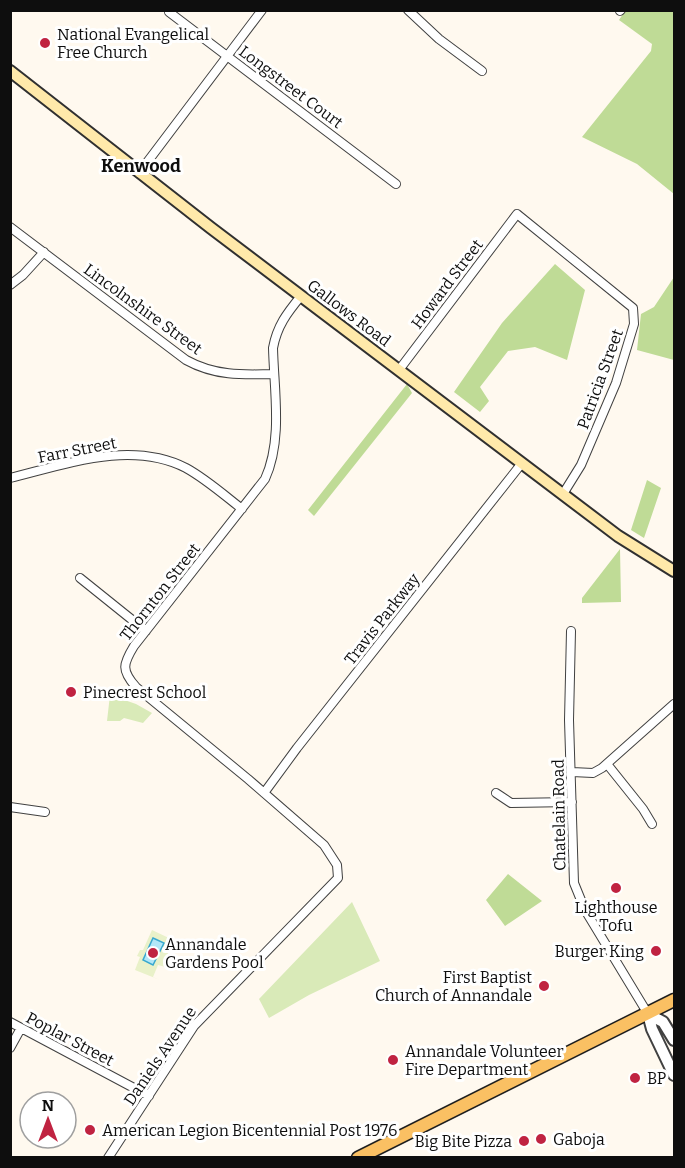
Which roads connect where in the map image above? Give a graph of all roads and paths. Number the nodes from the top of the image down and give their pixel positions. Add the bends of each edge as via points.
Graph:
1 (262, 10) edge
2 (408, 10) edge
3 (169, 12) edge
4 (227, 56) junction
5 (10, 71) edge
6 (482, 71) dead end
7 (139, 172) junction
8 (396, 184) dead end
9 (517, 214) joint
10 (10, 227) edge
11 (44, 252) junction
12 (10, 285) edge
13 (301, 296) junction
14 (399, 370) junction
15 (274, 374) junction
16 (522, 463) junction
17 (10, 478) edge
18 (563, 494) junction
19 (242, 509) junction
20 (675, 571) edge
21 (80, 579) dead end
22 (146, 631) junction
23 (571, 631) dead end
24 (675, 704) edge
25 (607, 764) junction
26 (572, 772) junction
27 (264, 793) junction
28 (496, 793) dead end
29 (572, 802) junction
30 (10, 807) edge
31 (45, 812) dead end
32 (652, 824) dead end
33 (339, 871) joint
34 (675, 1000) edge
35 (648, 1014) junction
36 (10, 1022) edge
37 (21, 1028) junction
38 (675, 1040) edge
39 (10, 1048) edge
40 (675, 1075) edge
41 (148, 1096) junction
42 (108, 1158) edge
43 (358, 1158) edge

1 - 4 street
2 - 6 street
3 - 4 street, Longstreet Court
4 - 7 street
4 - 8 street, Longstreet Court
5 - 7 main road, Gallows Road
7 - 13 main road, Gallows Road
9 - 14 street, Howard Street
9 - 18 street, Patricia Street via 633,308 634,324 616,383 586,455
10 - 11 street, Lincolnshire Street
11 - 12 street
11 - 15 street, Lincolnshire Street via 199,367 227,374
13 - 14 main road, Gallows Road
13 - 15 street, Thornton Street via 284,316 275,335
14 - 16 main road, Gallows Road
15 - 19 street, Thornton Street via 274,454 265,479
16 - 18 main road, Gallows Road
16 - 27 street, Travis Parkway
17 - 19 street, Farr Street via 107,456 140,454 188,469
18 - 20 main road, Gallows Road via 618,537
19 - 22 street, Thornton Street
21 - 22 street
22 - 27 street, Thornton Street via 126,659 128,679
23 - 26 street, Chatelain Road
24 - 25 street
25 - 26 street via 593,773
25 - 32 street
26 - 29 street, Chatelain Road
27 - 33 street, Thornton Street via 324,845
28 - 29 street via 511,803
29 - 35 street, Chatelain Road via 574,883 585,910
30 - 31 street
33 - 41 street, Daniels Avenue via 338,878 323,895 194,1026
34 - 35 main road
35 - 38 street via 663,1023
35 - 40 street
35 - 43 main road
36 - 37 street, Poplar Street
37 - 39 street
37 - 41 street, Poplar Street
41 - 42 street, Daniels Avenue

